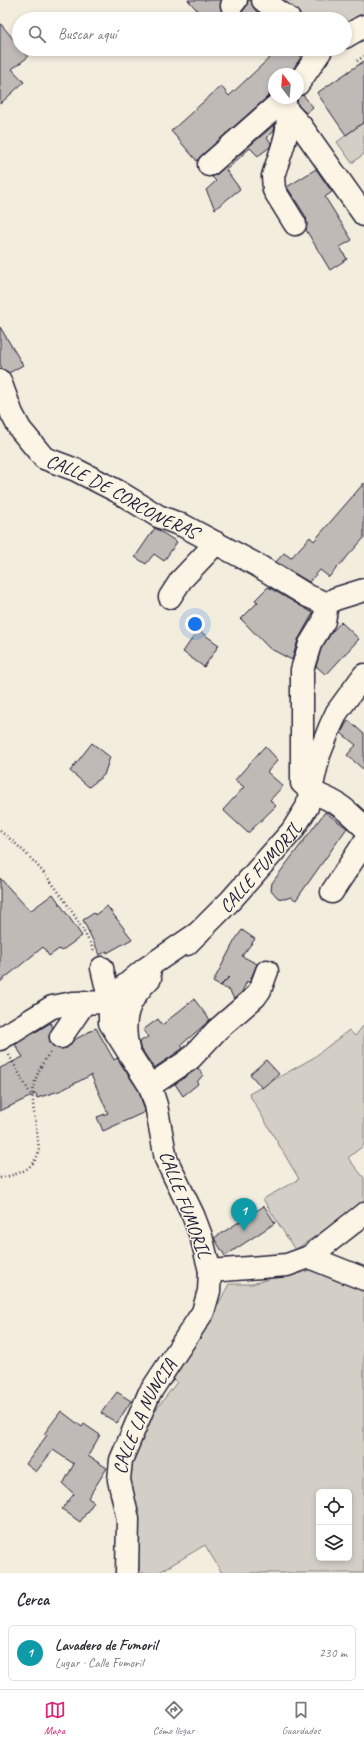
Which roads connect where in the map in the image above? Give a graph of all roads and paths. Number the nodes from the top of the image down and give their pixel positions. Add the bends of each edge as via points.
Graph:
1 (263, 0) edge
2 (279, 12) edge
3 (364, 26) edge
4 (352, 33) edge
5 (317, 56) edge
6 (364, 56) edge
7 (356, 61) dead end
8 (304, 76) edge
9 (283, 104) edge
10 (289, 104) edge
11 (291, 104) edge
12 (209, 165) dead end
13 (364, 215) edge
14 (295, 224) dead end
15 (0, 381) edge
16 (216, 543) junction
17 (364, 590) edge
18 (170, 597) dead end
19 (327, 604) junction
20 (364, 675) edge
21 (311, 792) junction
22 (364, 828) edge
23 (0, 831) edge
24 (364, 844) edge
25 (332, 892) dead end
26 (198, 934) junction
27 (102, 968) joint
28 (267, 971) dead end
29 (86, 1002) junction
30 (110, 1002) junction
31 (61, 1037) joint
32 (4, 1045) edge
33 (128, 1052) junction
34 (150, 1086) junction
35 (32, 1095) junction
36 (0, 1178) edge
37 (364, 1214) edge
38 (309, 1257) junction
39 (210, 1271) junction
40 (364, 1279) edge
41 (127, 1573) edge

1 - 2 street
3 - 4 street
5 - 8 street
6 - 7 path
9 - 12 street
10 - 14 street via 287,129 272,184
11 - 13 street via 301,126
15 - 16 street, CALLE DE CORCONERAS via 20,429 44,458 76,470 158,516
16 - 18 street, CALLE DE CORCONERAS via 181,580
16 - 19 street, CALLE DE CORCONERAS via 308,596
17 - 19 street
19 - 21 street via 324,621 310,644 302,670 302,783
20 - 21 street, CALLE FUMORIL via 337,712 330,727 319,755
21 - 22 street via 332,801
21 - 26 street, CALLE FUMORIL via 307,807 292,830 242,889
23 - 27 path via 39,867 58,892 82,926
24 - 25 street
26 - 30 street, CALLE FUMORIL via 145,969
26 - 33 street, CALLE FUMORIL via 131,1000 124,1032
27 - 30 street, CALLE FUMORIL
28 - 34 street via 255,997 217,1030 190,1059
29 - 30 street
29 - 31 street
29 - 32 street via 52,1007
30 - 33 street, CALLE FUMORIL via 110,1023
31 - 35 path via 38,1072
32 - 35 path
33 - 34 street, CALLE FUMORIL
34 - 39 street, CALLE FUMORIL via 166,1159 194,1215
35 - 36 path via 39,1151 36,1160 21,1173
37 - 38 street, CALLE FUMORIL
38 - 39 street, CALLE FUMORIL via 287,1265
38 - 40 street
39 - 41 street, CALLE LA NUNCIA via 209,1291 203,1312 149,1394 120,1460 119,1480 128,1519

